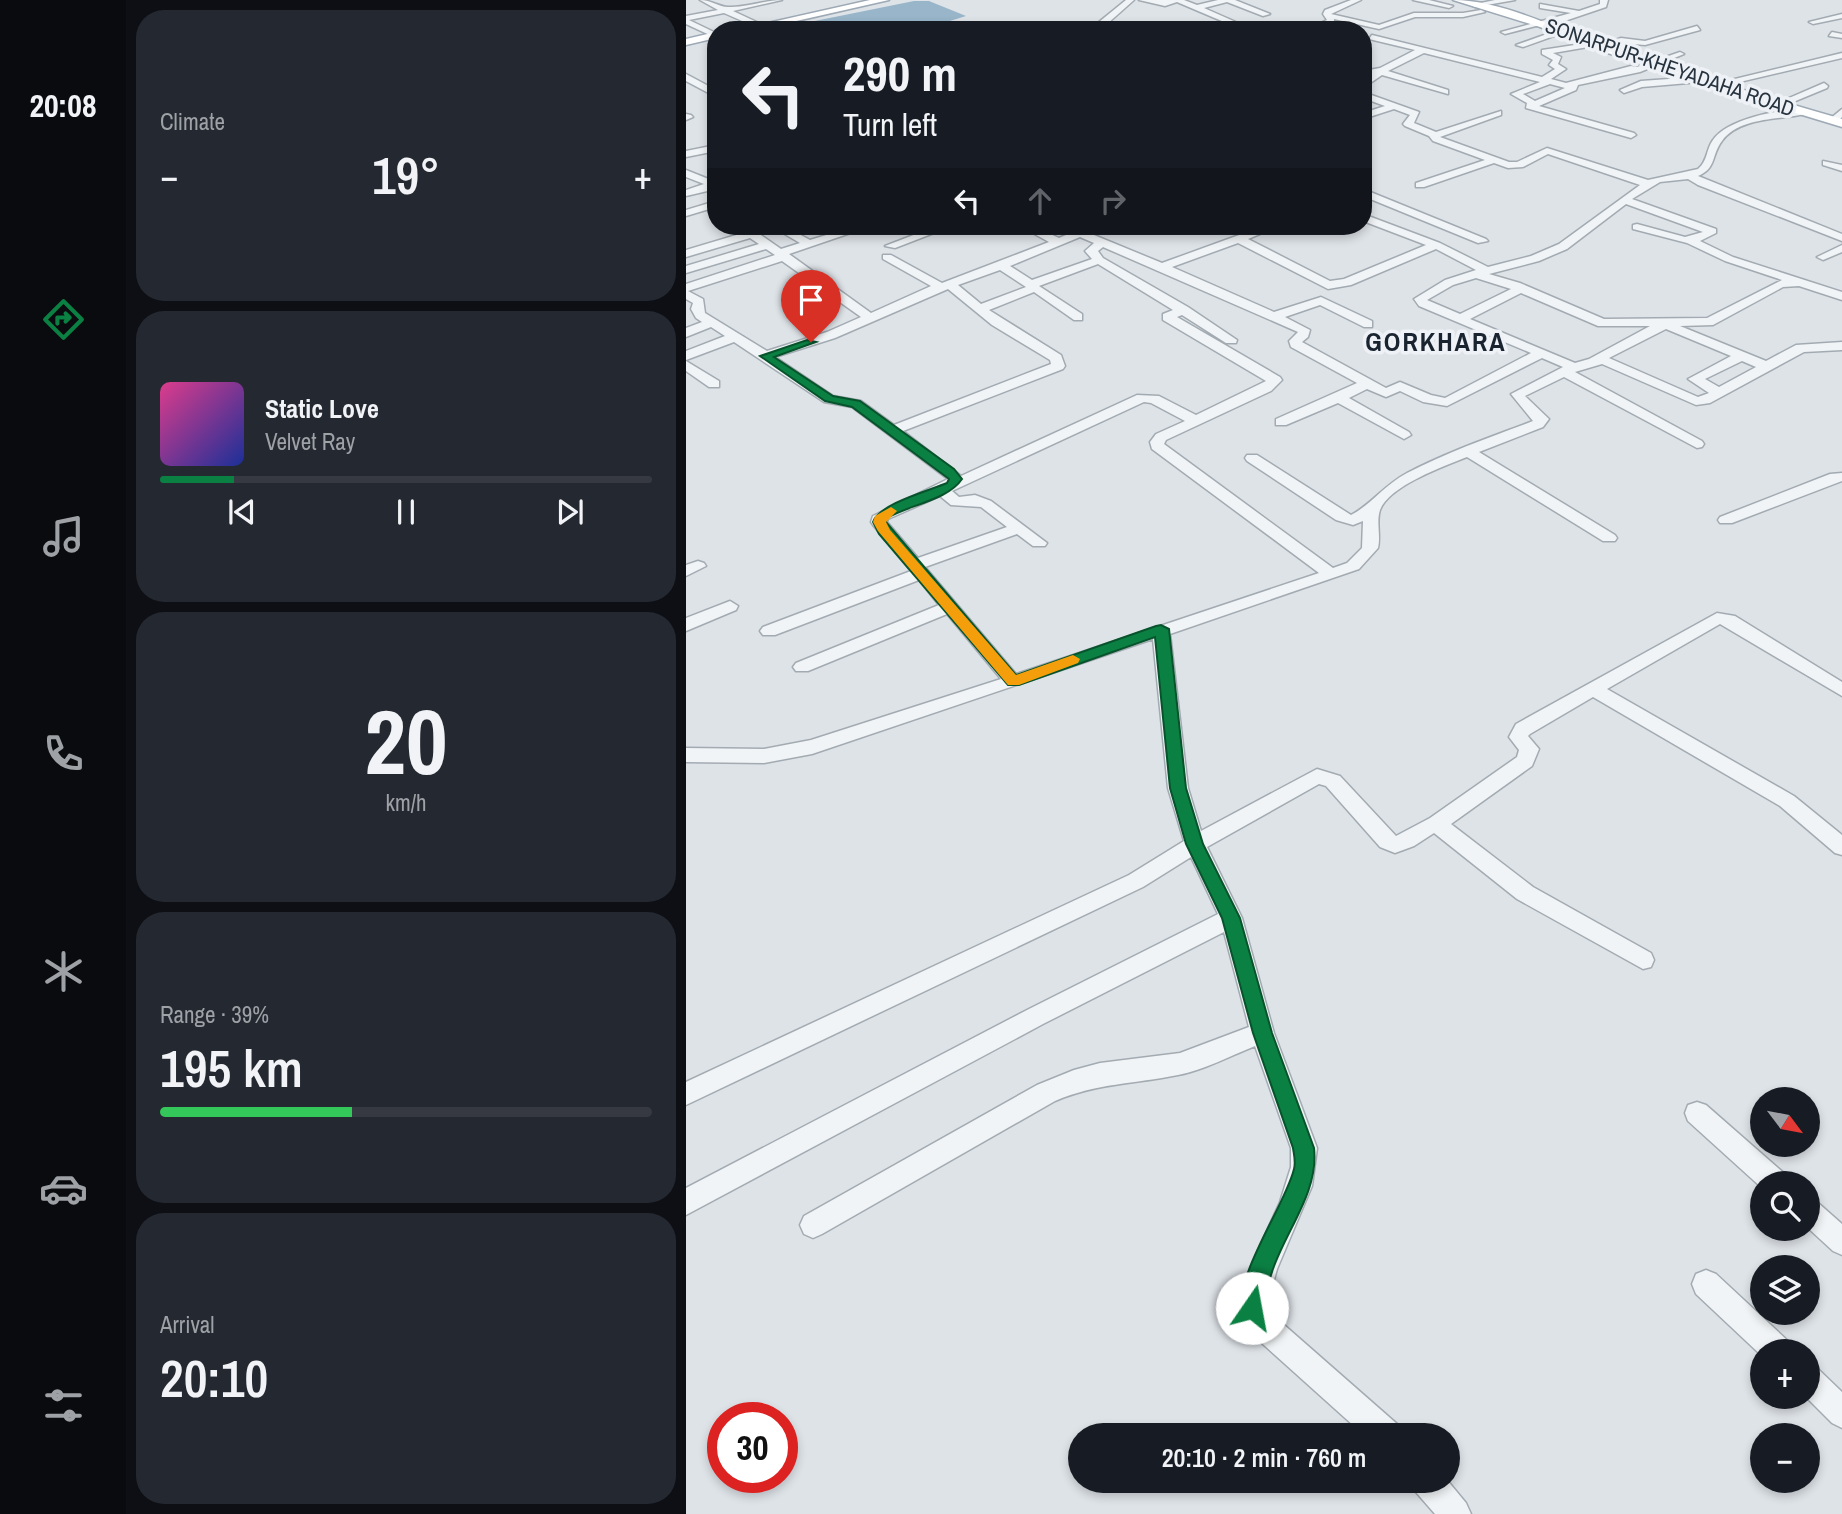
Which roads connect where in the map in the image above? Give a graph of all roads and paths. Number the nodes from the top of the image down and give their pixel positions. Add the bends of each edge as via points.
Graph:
1 (705, 0) edge
2 (778, 0) edge
3 (1130, 0) edge
4 (1143, 0) edge
5 (1178, 0) edge
6 (1357, 0) edge
7 (1417, 0) edge
8 (1458, 0) edge
9 (1511, 0) edge
10 (1604, 0) edge
11 (878, 1) edge
12 (1543, 6) dead end
13 (1194, 8) junction
14 (1483, 9) junction
15 (726, 11) junction
16 (1576, 12) junction
17 (1266, 14) dead end
18 (1329, 16) junction
19 (1842, 16) edge
20 (686, 20) edge
21 (747, 21) edge
22 (782, 21) edge
23 (1106, 21) edge
24 (1226, 21) edge
25 (1331, 21) edge
26 (1352, 21) edge
27 (1813, 22) dead end
28 (1542, 24) junction
29 (1372, 25) edge
30 (1696, 28) dead end
31 (1842, 29) edge
32 (707, 30) edge
33 (1505, 32) dead end
34 (1561, 32) junction
35 (1842, 36) edge
36 (707, 37) edge
37 (1372, 37) edge
38 (686, 42) edge
39 (1520, 45) dead end
40 (1596, 46) junction
41 (1423, 50) junction
42 (1680, 54) dead end
43 (1842, 55) edge
44 (1652, 64) junction
45 (1372, 71) edge
46 (1380, 71) junction
47 (686, 77) edge
48 (1372, 78) edge
49 (1697, 80) junction
50 (1548, 82) junction
51 (1714, 85) junction
52 (1567, 86) junction
53 (1824, 86) dead end
54 (707, 89) edge
55 (1624, 90) dead end
56 (1445, 92) dead end
57 (1372, 98) edge
58 (1533, 105) junction
59 (1778, 105) junction
60 (1395, 106) junction
61 (1802, 112) junction
62 (1372, 113) edge
63 (1498, 113) dead end
64 (1839, 119) edge
65 (1631, 135) dead end
66 (1435, 136) junction
67 (707, 150) edge
68 (686, 154) edge
69 (1495, 160) junction
70 (1827, 163) dead end
71 (1842, 168) edge
72 (688, 176) edge
73 (1690, 176) junction
74 (707, 183) edge
75 (1649, 184) junction
76 (1420, 185) dead end
77 (707, 188) edge
78 (686, 193) edge
79 (1372, 196) edge
80 (1624, 200) junction
81 (707, 207) edge
82 (686, 213) edge
83 (1372, 220) edge
84 (1637, 227) dead end
85 (747, 235) edge
86 (756, 235) edge
87 (792, 235) edge
88 (838, 235) edge
89 (926, 235) edge
90 (1044, 235) edge
91 (1074, 235) edge
92 (1084, 235) edge
93 (1249, 235) edge
94 (1842, 238) edge
95 (1238, 239) junction
96 (1482, 241) dead end
97 (1058, 242) junction
98 (1102, 242) junction
99 (1691, 242) junction
100 (769, 244) junction
101 (809, 244) junction
102 (1436, 245) junction
103 (1842, 248) edge
104 (686, 254) edge
105 (783, 255) junction
106 (1823, 257) dead end
107 (1099, 260) junction
108 (1002, 265) junction
109 (1162, 267) junction
110 (686, 270) edge
111 (1481, 272) junction
112 (1804, 282) junction
113 (945, 286) junction
114 (1516, 286) junction
115 (1032, 287) junction
116 (686, 288) edge
117 (686, 294) edge
118 (1842, 296) edge
119 (980, 309) junction
120 (1184, 310) joint
121 (691, 311) edge
122 (1275, 316) junction
123 (1078, 317) dead end
124 (871, 318) junction
125 (1460, 319) junction
126 (712, 322) junction
127 (1368, 324) dead end
128 (686, 333) edge
129 (735, 337) junction
130 (1842, 346) edge
131 (1543, 352) junction
132 (686, 356) edge
133 (765, 356) junction
134 (1741, 356) junction
135 (1595, 360) junction
136 (686, 365) edge
137 (1766, 366) junction
138 (1564, 371) junction
139 (1364, 383) junction
140 (714, 384) dead end
141 (1718, 393) junction
142 (1338, 397) junction
143 (1612, 411) dead end
144 (1196, 421) junction
145 (1281, 422) dead end
146 (891, 431) junction
147 (1404, 435) dead end
148 (1696, 444) dead end
149 (1470, 452) junction
150 (1252, 458) dead end
151 (1842, 477) edge
152 (947, 488) junction
153 (1372, 510) junction
154 (1726, 520) dead end
155 (1020, 528) junction
156 (1609, 538) dead end
157 (1039, 543) dead end
158 (918, 569) junction
159 (1331, 574) junction
160 (730, 606) dead end
161 (950, 607) junction
162 (686, 625) edge
163 (1161, 629) junction
164 (769, 631) dead end
165 (802, 667) dead end
166 (1013, 681) junction
167 (1592, 688) junction
168 (1842, 690) edge
169 (686, 755) edge
170 (1437, 824) junction
171 (1195, 844) junction
172 (1842, 848) edge
173 (1231, 918) junction
174 (1643, 960) dead end
175 (1262, 1033) junction
176 (686, 1094) edge
177 (1697, 1113) dead end
178 (1762, 1171) edge
179 (686, 1202) edge
180 (1820, 1222) edge
181 (813, 1225) dead end
182 (1842, 1242) edge
183 (1706, 1284) dead end
184 (1765, 1339) edge
185 (1820, 1391) edge
186 (1842, 1413) edge
187 (1373, 1423) edge
188 (1437, 1493) edge
189 (1455, 1514) edge

1 - 15 street
2 - 15 street
3 - 23 street
4 - 5 street via 1165,4
5 - 13 street
6 - 18 street via 1328,12
7 - 14 street
8 - 14 main road, SONARPUR-KHEYADAHA ROAD
9 - 14 street
10 - 16 street via 1604,4
11 - 22 main road
12 - 16 street
13 - 17 street via 1228,0
13 - 24 street
14 - 28 main road, SONARPUR-KHEYADAHA ROAD
14 - 29 street via 1460,16 1414,15
15 - 20 street
15 - 21 street
16 - 28 street
18 - 25 street
18 - 26 street
19 - 27 street
20 - 32 street
28 - 33 street
28 - 34 main road, SONARPUR-KHEYADAHA ROAD
30 - 40 street via 1645,43 1621,40
31 - 35 street via 1831,33
34 - 39 street
34 - 40 main road, SONARPUR-KHEYADAHA ROAD
36 - 38 main road
37 - 41 street
40 - 44 main road, SONARPUR-KHEYADAHA ROAD
40 - 50 street via 1545,52 1558,59 1553,65 1562,69 1548,75
41 - 46 street
41 - 50 street
42 - 44 street
43 - 51 street
44 - 49 main road, SONARPUR-KHEYADAHA ROAD
44 - 52 street
45 - 46 street
46 - 48 street
46 - 56 street
47 - 54 street
49 - 51 main road, SONARPUR-KHEYADAHA ROAD
49 - 55 street via 1641,84
50 - 52 street
50 - 58 street via 1515,94
51 - 59 main road, SONARPUR-KHEYADAHA ROAD
52 - 58 street via 1573,88
53 - 59 street
57 - 60 street
58 - 65 street via 1529,106
59 - 61 main road, SONARPUR-KHEYADAHA ROAD
60 - 62 street
60 - 66 street via 1416,114 1408,124
61 - 64 main road, SONARPUR-KHEYADAHA ROAD
61 - 73 street via 1734,126 1716,142 1708,167
63 - 66 street
66 - 69 street
67 - 68 street
69 - 75 street via 1519,165 1547,151
69 - 76 street
70 - 71 street
72 - 74 street
73 - 75 street
73 - 94 street
75 - 80 street
77 - 78 street
79 - 96 street
80 - 99 street via 1712,231
80 - 111 street via 1552,252
81 - 82 street
83 - 102 street
84 - 99 street
85 - 104 street
86 - 100 street
87 - 101 street
88 - 101 street
89 - 113 street via 889,251
90 - 97 street
91 - 97 street
92 - 98 street
93 - 95 street
95 - 102 street via 1328,285 1347,282
95 - 109 street
97 - 108 street
98 - 107 street via 1091,251
98 - 109 street
99 - 112 street
100 - 105 street
100 - 110 street
101 - 105 street
102 - 111 street
103 - 106 street
105 - 116 street
105 - 124 street
107 - 115 street
107 - 120 street
108 - 113 street
108 - 115 street
109 - 122 street
111 - 114 street
111 - 125 street via 1420,299
112 - 114 street via 1780,284 1709,322 1602,323
112 - 118 street
113 - 119 street
113 - 124 street
114 - 125 street via 1514,293
115 - 119 street
115 - 123 street
117 - 121 street via 699,302
119 - 146 street via 1056,358 1058,366
120 - 144 street via 1167,317 1275,380
121 - 126 street
122 - 127 street via 1321,301
122 - 139 street via 1304,330 1296,344
124 - 133 street
125 - 131 street
126 - 128 street
126 - 129 street
129 - 132 street
129 - 133 street
130 - 137 street via 1808,346
131 - 138 street
131 - 139 street via 1447,402 1400,386 1387,393
133 - 146 street via 829,399 856,404
134 - 135 street via 1662,325
134 - 137 street
134 - 141 street via 1695,379
135 - 138 street
135 - 141 street via 1687,399 1705,400
136 - 140 street
137 - 141 street
138 - 143 street
138 - 148 street
138 - 149 street via 1518,394 1539,414 1538,424
139 - 142 street
142 - 145 street
142 - 147 street
144 - 152 street via 1154,398 1142,398
144 - 159 street via 1161,437 1157,446
146 - 152 street via 950,472 956,479
149 - 153 street via 1400,484
149 - 156 street
150 - 153 street via 1342,517 1353,520
151 - 154 street
152 - 155 street via 956,502 986,504
152 - 158 street via 881,516 884,531
153 - 159 street via 1372,547 1367,557
155 - 157 street
155 - 158 street
158 - 161 street
158 - 164 street
159 - 163 street
160 - 162 street
161 - 165 street
161 - 166 street
163 - 166 street
163 - 171 street via 1178,788
166 - 169 street via 812,747 764,755
167 - 168 street via 1723,618
167 - 170 street via 1523,729 1518,737 1530,749 1525,761
167 - 172 street via 1787,801
170 - 171 street via 1395,845 1333,781 1317,776
170 - 174 street via 1525,893
171 - 173 street
171 - 176 street via 1136,881
173 - 175 street
173 - 179 street
175 - 181 street via 1181,1064 1074,1081
175 - 187 street via 1304,1148 1306,1166 1256,1284 1252,1308 1265,1327
177 - 178 street
180 - 182 street
183 - 184 street
185 - 186 street
188 - 189 street

